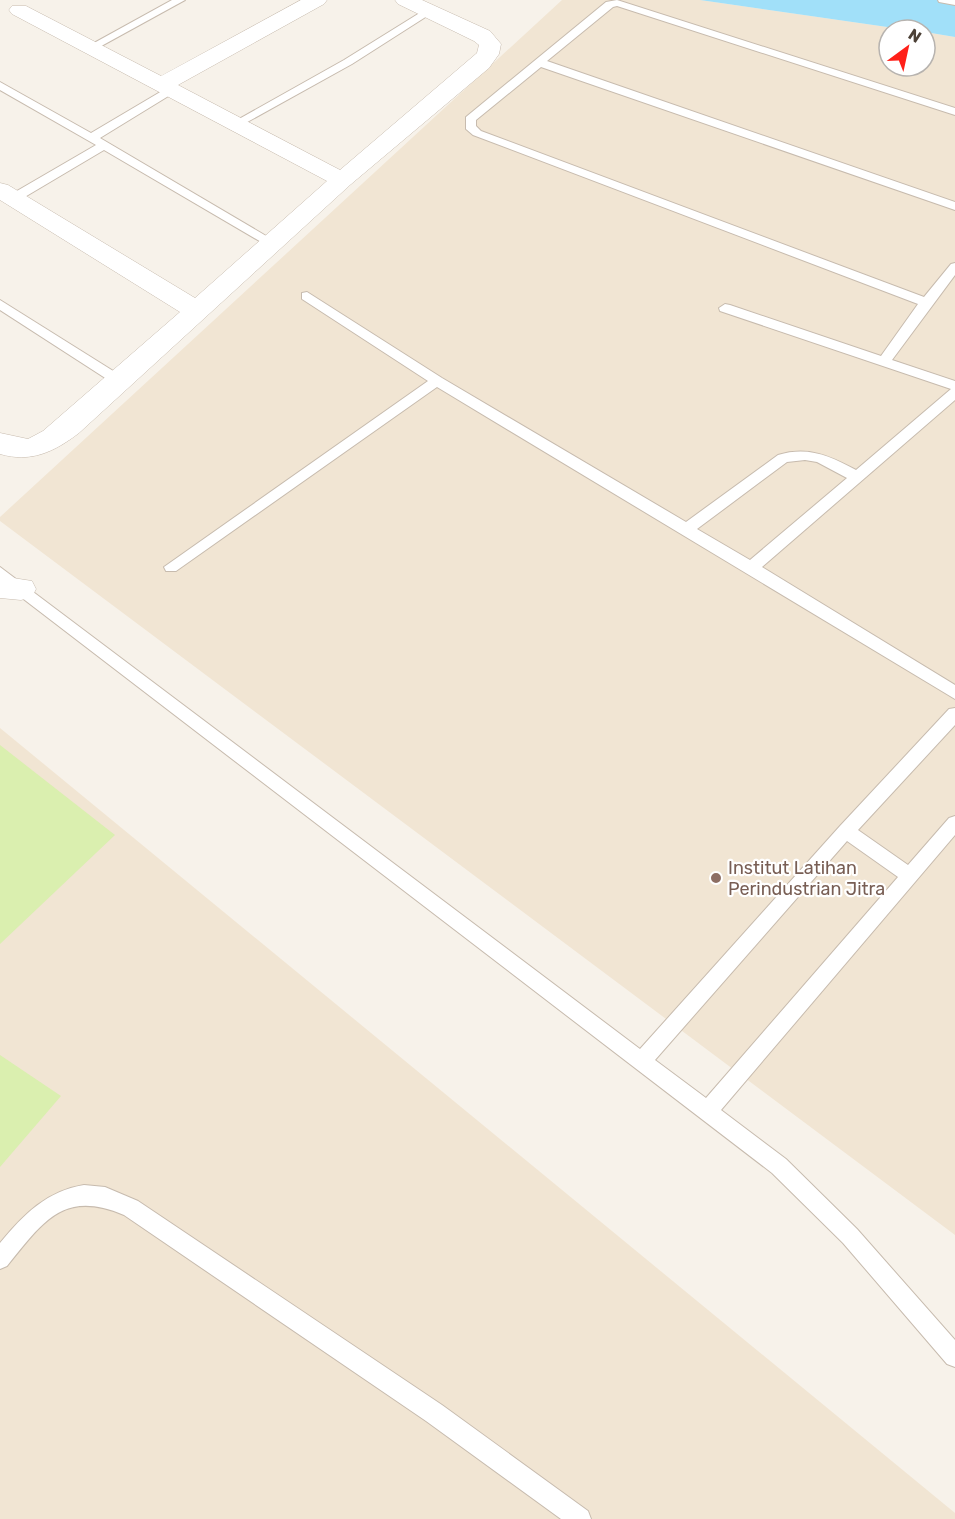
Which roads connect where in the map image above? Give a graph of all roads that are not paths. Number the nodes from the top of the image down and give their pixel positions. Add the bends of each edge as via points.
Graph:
1 (41, 0) edge
2 (180, 0) edge
3 (317, 0) edge
4 (405, 0) edge
5 (943, 0) edge
6 (955, 2) edge
7 (430, 11) junction
8 (10, 15) edge
9 (90, 48) junction
10 (538, 62) junction
11 (0, 85) edge
12 (166, 88) junction
13 (955, 112) edge
14 (236, 124) junction
15 (93, 137) junction
16 (105, 145) junction
17 (342, 180) junction
18 (7, 194) edge
19 (955, 206) edge
20 (272, 243) junction
21 (955, 267) edge
22 (307, 296) dead end
23 (926, 302) junction
24 (0, 304) edge
25 (725, 308) dead end
26 (196, 310) junction
27 (884, 362) junction
28 (437, 381) junction
29 (121, 382) junction
30 (955, 386) edge
31 (955, 393) edge
32 (0, 443) edge
33 (857, 477) junction
34 (687, 529) junction
35 (171, 567) dead end
36 (751, 568) junction
37 (7, 583) edge
38 (955, 693) edge
39 (955, 714) edge
40 (955, 823) edge
41 (846, 831) junction
42 (909, 875) junction
43 (642, 1061) junction
44 (708, 1110) junction
45 (0, 1259) edge
46 (955, 1356) edge
47 (580, 1519) edge

1 - 8 street
2 - 9 lane
3 - 12 street
4 - 7 street
5 - 6 lane
7 - 14 lane
7 - 17 street via 482,36 490,44 488,54 469,75
8 - 9 street
9 - 12 street
10 - 13 lane via 610,4 618,3
10 - 19 lane
10 - 23 lane via 470,119 470,127 477,134
11 - 15 lane
12 - 14 street
12 - 15 lane
14 - 17 street
15 - 16 lane
16 - 18 lane
16 - 20 lane
17 - 20 street
18 - 26 street
20 - 26 street
21 - 23 lane
22 - 28 lane
23 - 27 lane
24 - 29 lane
25 - 27 lane
26 - 29 street
27 - 30 lane
28 - 34 lane
28 - 35 lane
29 - 32 street via 48,442 20,450
31 - 33 lane
33 - 34 lane via 817,455 783,458
33 - 36 lane
34 - 36 lane
36 - 38 lane
37 - 43 lane
39 - 41 lane
40 - 42 lane
41 - 42 lane
41 - 43 lane
42 - 44 lane
43 - 44 lane
44 - 46 lane via 779,1166 850,1236
45 - 47 lane via 44,1209 63,1199 79,1194 101,1196 131,1208 434,1413

